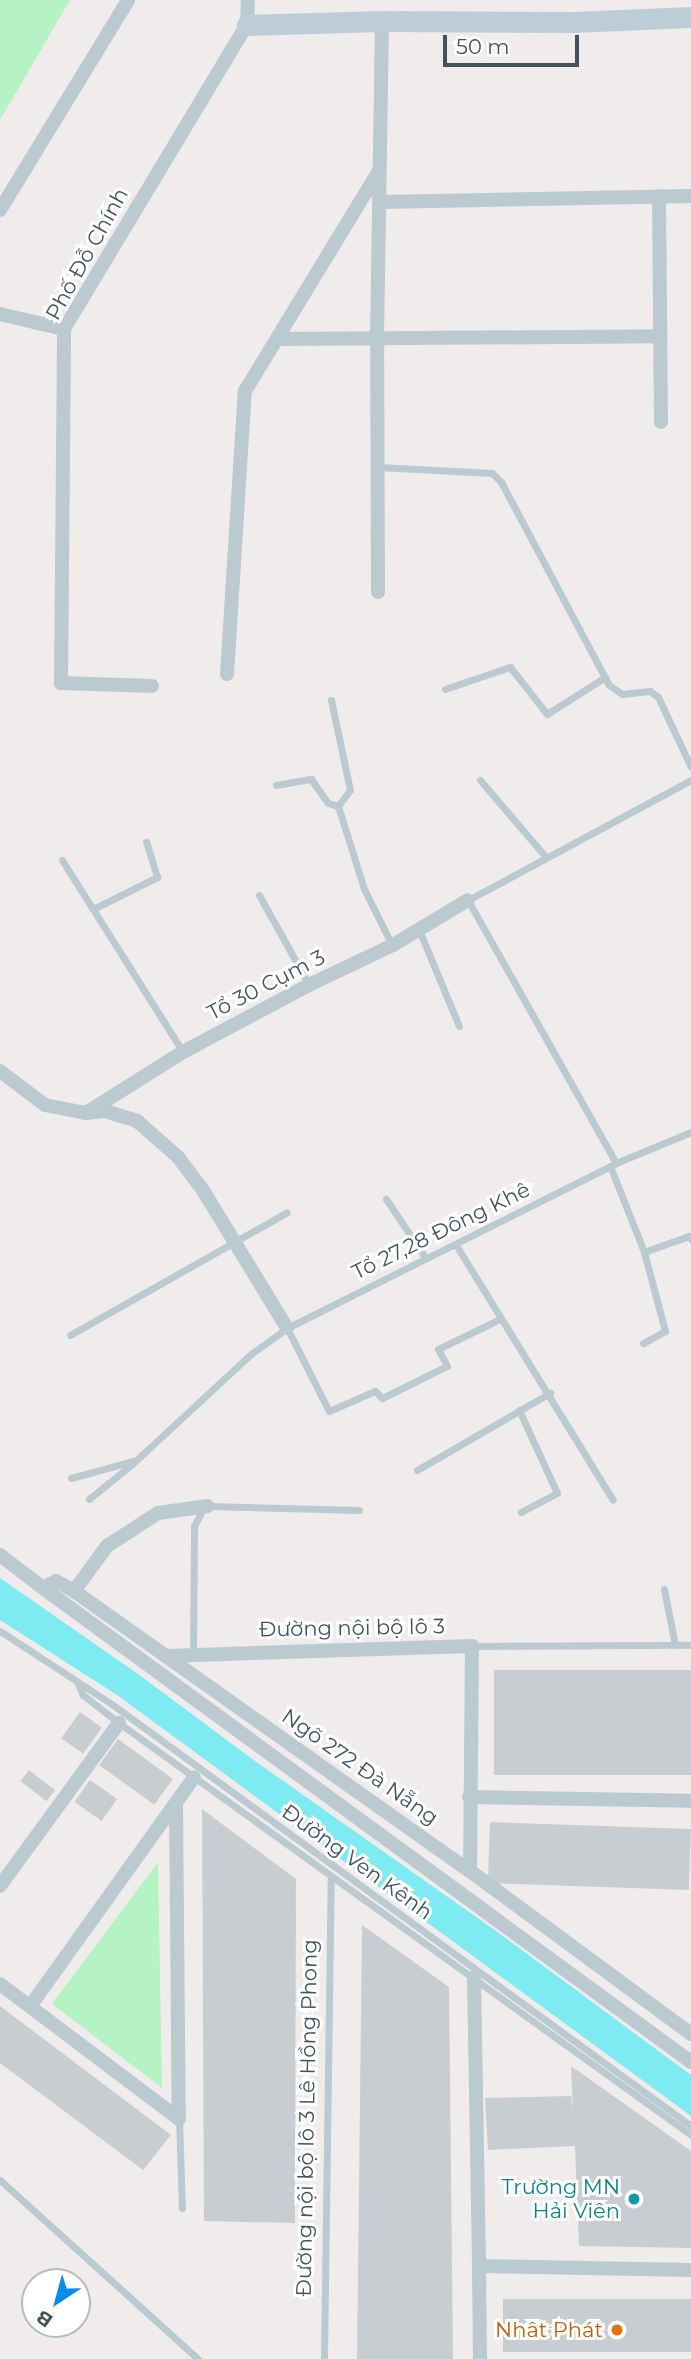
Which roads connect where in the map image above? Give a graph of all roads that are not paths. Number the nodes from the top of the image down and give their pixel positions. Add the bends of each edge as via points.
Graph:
1 (128, 0) edge
2 (248, 0) edge
3 (691, 17) edge
4 (382, 21) junction
5 (247, 25) junction
6 (380, 170) junction
7 (659, 196) junction
8 (691, 196) edge
9 (380, 202) junction
10 (0, 210) edge
11 (0, 314) edge
12 (64, 329) junction
13 (660, 336) junction
14 (277, 339) junction
15 (377, 339) junction
16 (661, 422) dead end
17 (379, 467) junction
18 (379, 592) dead end
19 (227, 674) dead end
20 (605, 677) junction
21 (152, 686) dead end
22 (445, 690) dead end
23 (331, 700) dead end
24 (691, 767) edge
25 (480, 780) dead end
26 (691, 780) edge
27 (276, 785) dead end
28 (338, 806) junction
29 (146, 842) dead end
30 (545, 856) junction
31 (62, 860) dead end
32 (258, 895) dead end
33 (468, 900) junction
34 (93, 909) junction
35 (418, 930) junction
36 (393, 945) junction
37 (309, 985) junction
38 (459, 1026) dead end
39 (183, 1052) junction
40 (0, 1071) edge
41 (86, 1112) junction
42 (691, 1132) edge
43 (613, 1164) junction
44 (386, 1199) dead end
45 (287, 1212) dead end
46 (691, 1239) edge
47 (235, 1242) junction
48 (456, 1244) junction
49 (644, 1252) junction
50 (425, 1257) junction
51 (500, 1319) junction
52 (287, 1328) junction
53 (70, 1335) dead end
54 (643, 1343) dead end
55 (550, 1393) junction
56 (519, 1410) junction
57 (137, 1460) junction
58 (417, 1470) dead end
59 (71, 1478) dead end
60 (89, 1499) dead end
61 (613, 1500) dead end
62 (208, 1506) junction
63 (359, 1510) dead end
64 (520, 1512) dead end
65 (0, 1555) edge
66 (43, 1588) junction
67 (664, 1590) dead end
68 (74, 1591) junction
69 (0, 1631) edge
70 (675, 1645) junction
71 (691, 1645) edge
72 (472, 1646) junction
73 (193, 1653) junction
74 (167, 1656) junction
75 (78, 1684) junction
76 (119, 1723) junction
77 (194, 1777) junction
78 (469, 1797) junction
79 (691, 1801) edge
80 (176, 1804) junction
81 (470, 1871) junction
82 (331, 1878) junction
83 (0, 1886) edge
84 (474, 1977) junction
85 (0, 1983) edge
86 (31, 2006) junction
87 (691, 2034) edge
88 (691, 2062) edge
89 (179, 2119) junction
90 (691, 2126) edge
91 (691, 2135) edge
92 (0, 2180) edge
93 (182, 2208) dead end
94 (479, 2266) junction
95 (691, 2270) edge
96 (198, 2359) edge
97 (324, 2359) edge
98 (480, 2359) edge

1 - 10 street
2 - 5 street, Phố Đỗ Chính
3 - 4 street
4 - 5 street
4 - 6 street
5 - 12 street, Phố Đỗ Chính
6 - 9 street
6 - 14 street
7 - 8 street
7 - 9 street
7 - 13 street
9 - 15 street
11 - 12 street
12 - 21 street, Phố Đỗ Chính via 61,683
13 - 15 street
13 - 16 street
14 - 15 street
14 - 19 street via 245,391
15 - 17 street
17 - 18 street
17 - 20 lane via 492,473 501,482
20 - 22 lane via 547,714 510,667
20 - 24 lane via 622,694 650,691 658,697
23 - 28 lane via 350,790
25 - 30 lane
26 - 30 lane, Tổ 30 Cụm 3
27 - 28 lane via 311,779 328,803
28 - 36 lane via 364,889
29 - 34 lane via 157,877
30 - 33 lane, Tổ 30 Cụm 3
31 - 34 lane
32 - 37 lane
33 - 35 street, Tổ 30 Cụm 3
33 - 43 lane
34 - 39 lane
35 - 36 street, Tổ 30 Cụm 3
35 - 38 lane
36 - 37 street, Tổ 30 Cụm 3
37 - 39 street, Tổ 30 Cụm 3
39 - 41 street, Tổ 30 Cụm 3
40 - 41 street via 45,1105
41 - 47 street via 105,1111 136,1121 178,1157
42 - 43 lane, Tổ 27,28 Đông Khê
43 - 48 lane, Tổ 27,28 Đông Khê
43 - 49 lane
44 - 50 lane
45 - 47 lane
46 - 49 lane
47 - 52 street
47 - 53 lane
48 - 50 lane, Tổ 27,28 Đông Khê
48 - 51 lane
49 - 54 lane via 665,1331
50 - 52 lane, Tổ 27,28 Đông Khê
51 - 52 lane via 438,1349 447,1366 382,1398 375,1391 329,1411
51 - 55 lane
52 - 57 lane, Tổ 27,28 Đông Khê via 251,1354
55 - 56 lane
55 - 61 lane
56 - 58 lane
56 - 64 lane via 557,1493
57 - 59 lane
57 - 60 lane, Tổ 27,28 Đông Khê
62 - 63 lane
62 - 68 street via 158,1513 107,1545
62 - 73 lane via 194,1526
65 - 66 street
66 - 68 street, Ngõ 272 Đà Nẵng via 56,1581
66 - 88 street
67 - 70 lane
68 - 74 street, Ngõ 272 Đà Nẵng
69 - 75 lane, Đường Ven Kênh
70 - 71 lane
70 - 72 lane
72 - 73 street, Đường nội bộ lô 3
72 - 78 street, Đường nội bộ lô 3
73 - 74 street, Đường nội bộ lô 3
74 - 81 street, Ngõ 272 Đà Nẵng
75 - 76 lane, Đường Ven Kênh via 83,1695
75 - 90 lane, Đường Ven Kênh
76 - 77 lane, Đường Ven Kênh
76 - 83 street
77 - 80 street
77 - 82 lane, Đường Ven Kênh
78 - 79 street
78 - 81 street, Đường nội bộ lô 3
80 - 86 street
80 - 89 street
81 - 87 street, Ngõ 272 Đà Nẵng
82 - 84 lane, Đường Ven Kênh
82 - 97 lane, Đường nội bộ lô 3 Lê Hồng Phong
84 - 91 lane, Đường Ven Kênh
84 - 94 street
85 - 86 street
86 - 89 street
89 - 93 lane
92 - 96 lane
94 - 95 street
94 - 98 street

